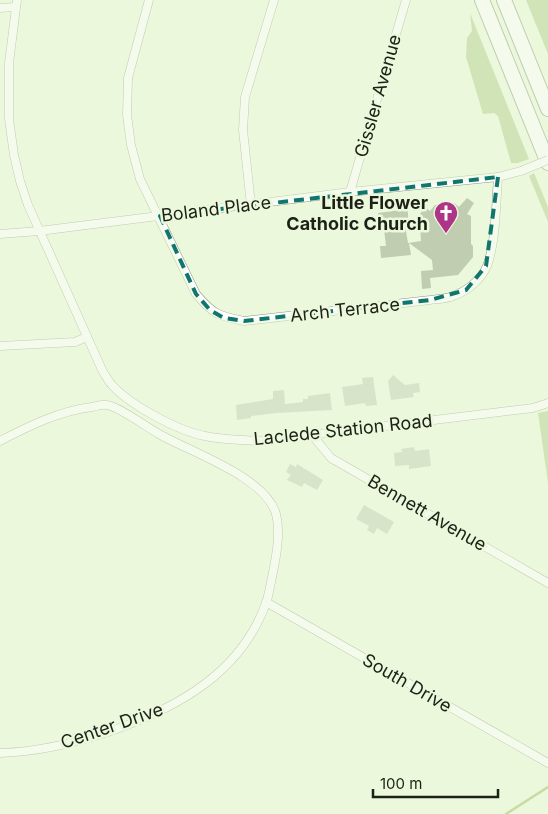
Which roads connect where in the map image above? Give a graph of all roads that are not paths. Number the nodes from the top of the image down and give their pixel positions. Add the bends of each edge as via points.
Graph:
1 (149, 0) edge
2 (274, 0) edge
3 (406, 0) edge
4 (482, 0) edge
5 (504, 0) edge
6 (16, 4) edge
7 (0, 8) edge
8 (548, 109) edge
9 (9, 118) junction
10 (0, 119) edge
11 (548, 161) edge
12 (498, 177) junction
13 (350, 192) junction
14 (251, 205) junction
15 (160, 216) junction
16 (39, 231) junction
17 (0, 234) edge
18 (87, 337) junction
19 (0, 346) edge
20 (548, 403) edge
21 (313, 436) junction
22 (0, 441) edge
23 (548, 583) edge
24 (266, 602) junction
25 (0, 754) edge
26 (548, 763) edge

1 - 15 street, Arch Terrace via 128,78 127,115 140,179
2 - 14 street via 246,97 243,130
3 - 13 street, Gissler Avenue
4 - 11 highway
5 - 8 highway
6 - 7 street
6 - 9 street, Laclede Station Road via 9,63
9 - 10 street
9 - 16 street, Laclede Station Road via 20,181
11 - 12 street, Boland Place, bridge
12 - 13 street, Boland Place
12 - 15 street, Arch Terrace via 491,248 486,266 466,290 430,300 244,321 224,318 210,310 196,294
13 - 14 street, Boland Place
14 - 15 street, Boland Place
15 - 16 street, Boland Place
16 - 17 street, Boland Place
16 - 18 street, Laclede Station Road
18 - 19 street via 75,342
18 - 21 street, Laclede Station Road via 112,385 156,417 180,428 226,440 262,441
20 - 21 street, Laclede Station Road via 533,408
21 - 23 street, Bennett Avenue via 331,458
22 - 24 street, Center Drive via 51,418 107,404 208,457 259,490 275,511 278,524 274,566
24 - 25 street, Center Drive via 254,629 234,657 180,702 82,740
24 - 26 street, South Drive

